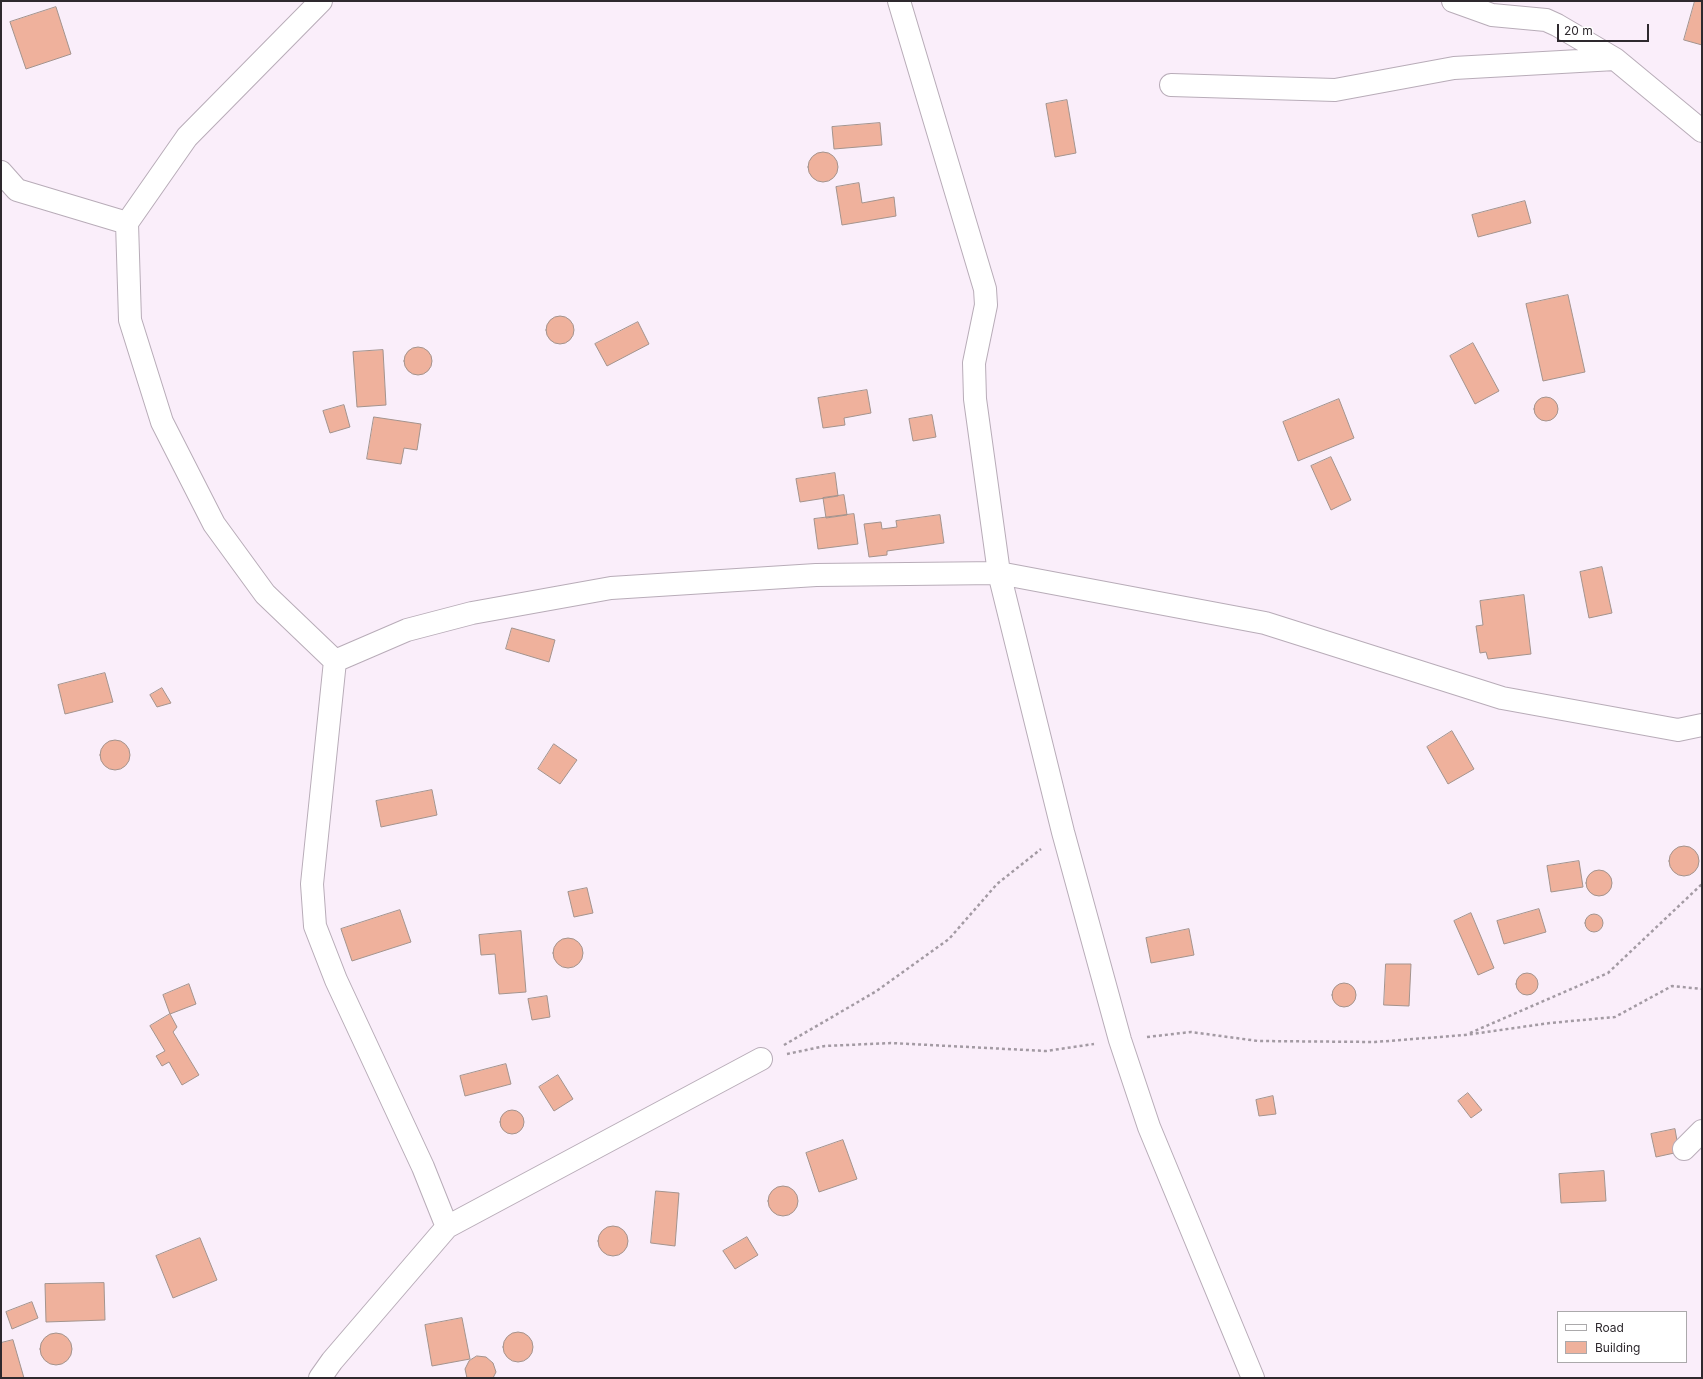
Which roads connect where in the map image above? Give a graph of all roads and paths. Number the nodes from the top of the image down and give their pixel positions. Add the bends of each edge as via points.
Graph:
1 (899, 1) edge
2 (1453, 1) edge
3 (313, 2) edge
4 (1615, 59) junction
5 (1171, 84) dead end
6 (1702, 131) edge
7 (1, 172) edge
8 (127, 223) junction
9 (999, 573) junction
10 (335, 662) junction
11 (1702, 725) edge
12 (1063, 832) junction
13 (1702, 884) edge
14 (1702, 989) edge
15 (1466, 1035) junction
16 (1120, 1040) junction
17 (761, 1059) junction
18 (1702, 1131) edge
19 (1684, 1149) dead end
20 (447, 1227) junction
21 (320, 1378) edge
22 (1253, 1378) edge

1 - 9 street via 985,289 986,305 974,363 975,399
2 - 4 street via 1492,15 1546,20
3 - 8 street via 187,137
4 - 5 street via 1454,68 1335,90
4 - 6 street
7 - 8 street via 17,190
8 - 10 street via 130,320 162,422 214,524 265,594
9 - 10 street via 816,575 611,588 472,613 407,630
9 - 11 street via 1265,623 1502,698 1678,730
9 - 12 street
10 - 20 street via 312,884 315,926 336,980 423,1167
12 - 16 street
12 - 17 path via 997,884 949,939 875,992
13 - 15 path via 1608,973
14 - 15 path via 1672,986 1615,1017
15 - 16 path via 1375,1042 1266,1041 1191,1032
16 - 17 path via 1046,1051 891,1043 825,1046
16 - 22 street via 1149,1127
17 - 20 street
18 - 19 street
20 - 21 street

